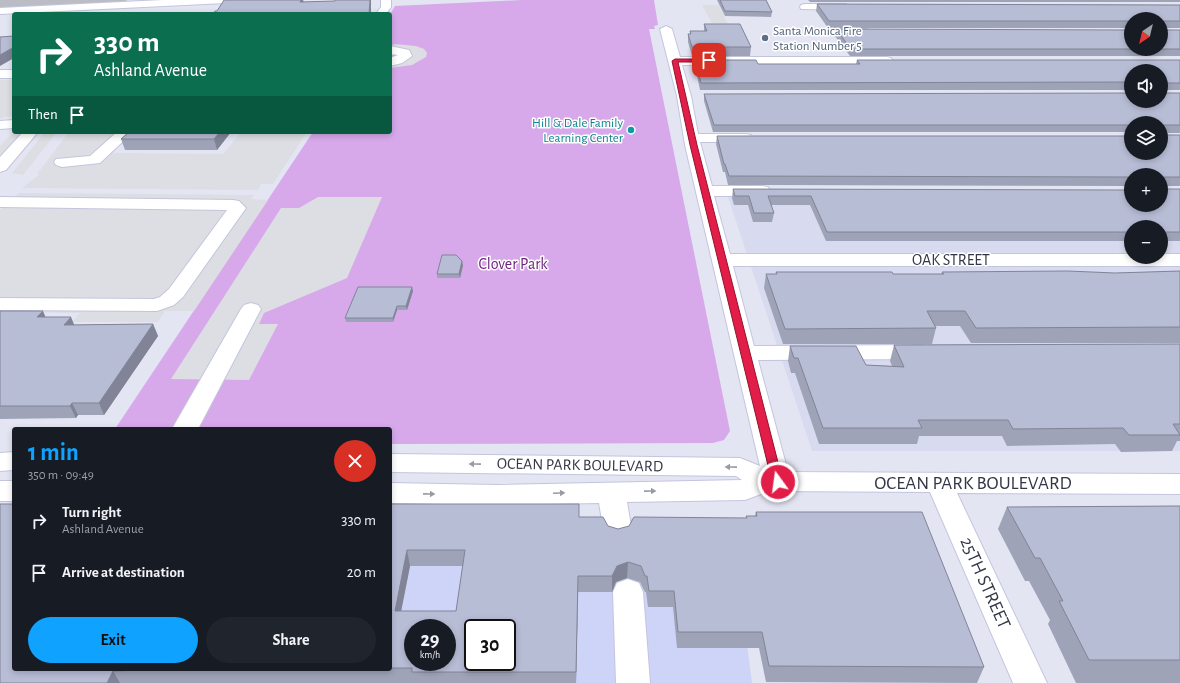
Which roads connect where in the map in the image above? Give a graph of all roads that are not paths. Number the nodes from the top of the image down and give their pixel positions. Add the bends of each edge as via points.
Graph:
1 (226, 0) edge
2 (386, 0) edge
3 (803, 3) edge
4 (853, 7) edge
5 (0, 10) edge
6 (382, 12) edge
7 (666, 29) dead end
8 (817, 32) junction
9 (880, 32) edge
10 (392, 50) edge
11 (675, 61) junction
12 (836, 61) junction
13 (900, 61) edge
14 (392, 62) edge
15 (0, 74) edge
16 (12, 74) edge
17 (12, 124) edge
18 (0, 125) edge
19 (29, 134) edge
20 (124, 134) edge
21 (692, 138) junction
22 (764, 138) edge
23 (62, 162) dead end
24 (0, 167) edge
25 (705, 191) junction
26 (776, 191) edge
27 (0, 202) edge
28 (722, 260) junction
29 (1180, 260) edge
30 (0, 304) edge
31 (251, 309) dead end
32 (943, 352) edge
33 (746, 353) junction
34 (186, 427) edge
35 (0, 462) edge
36 (12, 462) edge
37 (392, 464) edge
38 (772, 482) junction
39 (940, 484) junction
40 (1180, 484) edge
41 (0, 491) edge
42 (12, 491) edge
43 (610, 492) junction
44 (392, 493) edge
45 (618, 532) edge
46 (628, 592) dead end
47 (633, 683) edge
48 (1030, 683) edge

1 - 5 street
2 - 6 street
3 - 4 street
3 - 8 street via 802,10
7 - 11 street
8 - 9 street
8 - 12 street
10 - 14 street via 405,53 406,56
11 - 12 street
11 - 21 street via 692,96
12 - 13 street
15 - 16 street
17 - 18 street
19 - 24 street
20 - 23 street via 94,160
21 - 22 street
21 - 25 street
25 - 26 street
25 - 28 street
27 - 30 street via 233,205 237,208 176,293 167,301 157,305
28 - 29 street, OAK STREET
28 - 33 street
31 - 34 street
32 - 33 street
33 - 38 street
35 - 36 street
38 -> 37 street, OCEAN PARK BOULEVARD via 740,467
38 - 39 street, OCEAN PARK BOULEVARD
43 -> 38 street, OCEAN PARK BOULEVARD via 745,490
39 - 40 street, OCEAN PARK BOULEVARD
39 - 48 street, 25TH STREET
41 - 42 street
44 -> 43 street, OCEAN PARK BOULEVARD via 497,495
43 - 45 street
46 - 47 street

